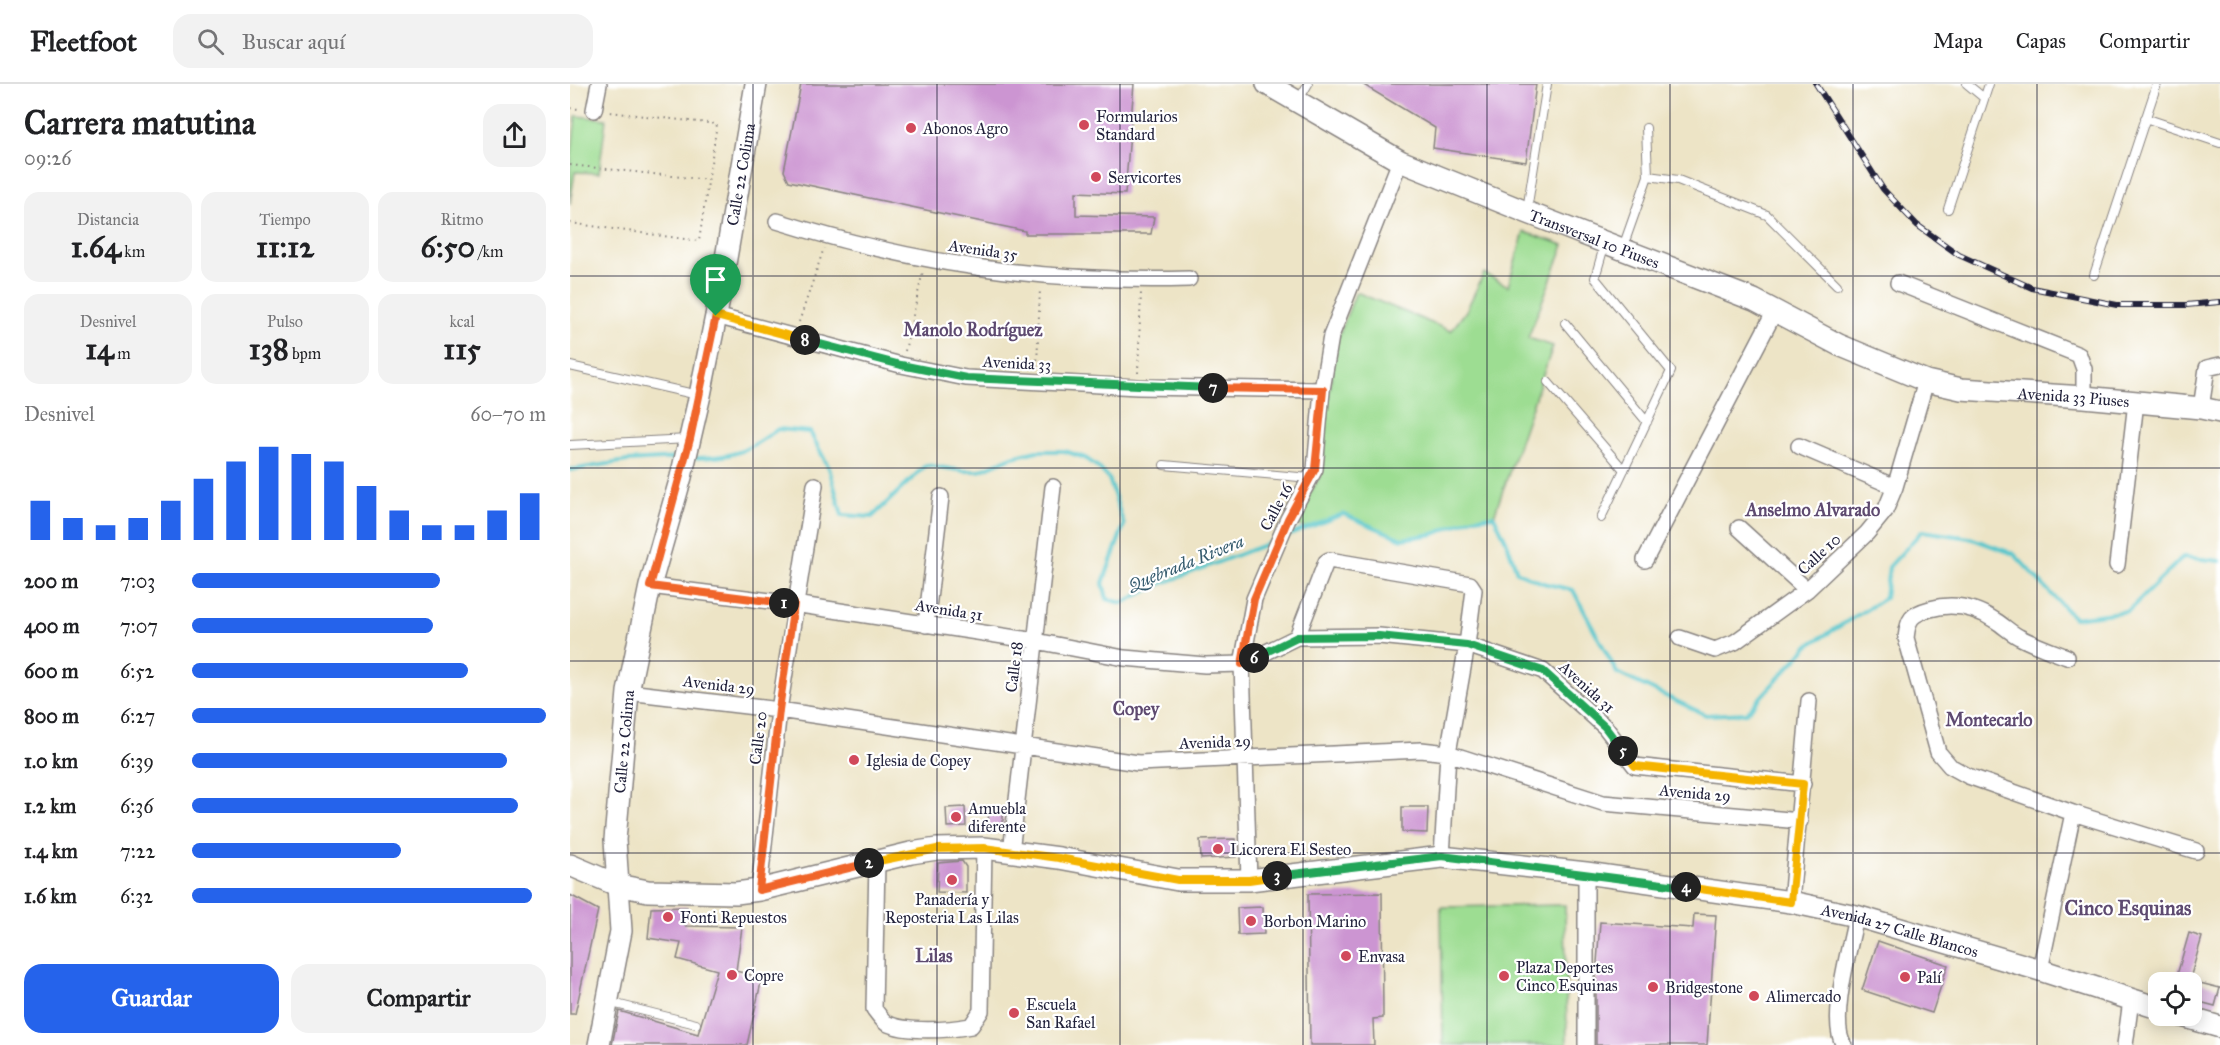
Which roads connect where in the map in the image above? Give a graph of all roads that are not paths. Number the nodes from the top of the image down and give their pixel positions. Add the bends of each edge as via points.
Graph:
1 (599, 84) edge
2 (756, 84) edge
3 (1268, 84) edge
4 (1308, 84) edge
5 (1546, 84) edge
6 (1967, 84) edge
7 (1989, 84) edge
8 (2157, 84) edge
9 (1984, 98) junction
10 (1297, 102) junction
11 (594, 110) road end
12 (2145, 118) junction
13 (1646, 128) dead end
14 (2220, 143) edge
15 (1400, 160) junction
16 (1648, 176) junction
17 (1948, 209) dead end
18 (1526, 212) junction
19 (777, 221) dead end
20 (1614, 245) junction
21 (2094, 275) dead end
22 (1189, 279) dead end
23 (1898, 283) dead end
24 (1837, 285) dead end
25 (1776, 311) junction
26 (716, 316) junction
27 (1565, 323) dead end
28 (2220, 364) edge
29 (570, 366) edge
30 (1926, 381) junction
31 (1548, 382) dead end
32 (1323, 390) junction
33 (700, 395) junction
34 (2084, 397) junction
35 (2136, 402) junction
36 (2210, 410) edge
37 (1647, 422) junction
38 (690, 441) junction
39 (570, 445) edge
40 (1799, 446) dead end
41 (1164, 465) dead end
42 (1624, 470) junction
43 (1311, 478) junction
44 (814, 485) dead end
45 (1053, 487) dead end
46 (1895, 487) junction
47 (941, 497) dead end
48 (1601, 518) dead end
49 (1739, 528) dead end
50 (1644, 560) dead end
51 (2118, 565) dead end
52 (650, 586) junction
53 (1807, 590) junction
54 (794, 604) junction
55 (926, 625) junction
56 (1297, 637) junction
57 (1680, 639) dead end
58 (1036, 641) junction
59 (1467, 645) junction
60 (2067, 657) dead end
61 (1242, 664) junction
62 (628, 692) junction
63 (1809, 701) dead end
64 (779, 710) junction
65 (1022, 745) junction
66 (1448, 753) junction
67 (1245, 759) junction
68 (1803, 784) junction
69 (2073, 813) junction
70 (1800, 821) junction
71 (984, 848) junction
72 (2196, 851) dead end
73 (1011, 852) junction
74 (1442, 856) junction
75 (877, 861) junction
76 (570, 865) edge
77 (1586, 873) junction
78 (1249, 880) junction
79 (617, 885) junction
80 (759, 890) junction
81 (1791, 902) junction
82 (1856, 916) junction
83 (2040, 970) junction
84 (2131, 1000) junction
85 (607, 1002) junction
86 (2148, 1005) edge
87 (2202, 1022) edge
88 (696, 1024) dead end
89 (2220, 1027) edge
90 (599, 1045) edge
91 (1586, 1045) edge
92 (1844, 1045) edge
93 (2126, 1045) edge

1 - 11 street
2 - 26 main road, Calle 22 Colima
3 - 10 main road, Transversal 10 Piuses
4 - 10 lane
5 - 18 lane
6 - 9 lane
7 - 9 lane
8 - 12 lane
9 - 17 lane
10 - 15 main road, Transversal 10 Piuses
12 - 14 lane
12 - 21 lane
13 - 16 lane
15 - 18 main road, Transversal 10 Piuses
15 - 32 street, Calle 16 via 1331,336
16 - 20 lane
16 - 24 lane via 1678,180 1767,215
18 - 20 main road, Transversal 10 Piuses
19 - 22 street, Avenida 35 via 925,260 1040,276
20 - 25 main road, Transversal 10 Piuses
20 - 37 lane via 1595,278 1671,371
23 - 34 street via 2079,355 2084,369
25 - 30 main road, Transversal 10 Piuses via 1839,345
25 - 50 street
26 - 32 street, Avenida 33 via 901,365 966,378 1138,387
26 - 33 main road, Calle 22 Colima
27 - 37 lane
28 - 36 street via 2207,368
29 - 33 lane
30 - 34 main road, Avenida 33 Piuses via 1961,389
30 - 46 street, Calle 10
31 - 42 lane
32 - 43 street, Calle 16
33 - 38 main road, Calle 22 Colima
34 - 35 main road, Avenida 33 Piuses
35 - 36 main road, Avenida 33 Piuses
35 - 51 street
37 - 42 lane
38 - 39 lane
38 - 52 main road, Calle 22 Colima
40 - 46 street
41 - 43 lane
42 - 48 lane
43 - 61 street, Calle 16 via 1288,519 1254,599
44 - 54 street, Calle 20
45 - 58 street, Calle 18
46 - 53 street, Calle 10 via 1885,511 1868,533
47 - 55 street
49 - 53 street
52 - 54 street, Avenida 31
52 - 62 main road, Calle 22 Colima
53 - 57 street, Calle 10 via 1735,642 1715,650
54 - 55 street, Avenida 31
54 - 64 street, Calle 20
55 - 58 street, Avenida 31
56 - 59 street, Avenida 31 via 1379,636
56 - 59 street via 1329,560 1467,584 1474,590
56 - 61 street
58 - 61 street, Avenida 31 via 1125,658
58 - 65 street, Calle 18
59 - 66 street
59 - 68 street, Avenida 31 via 1543,671 1605,727 1635,766
60 - 69 street via 2017,636 1978,610 1962,606 1942,605 1917,613 1908,623 1906,638 1938,752 1950,766
61 - 67 street, Calle 16
62 - 64 street, Avenida 29
62 - 79 main road, Calle 22 Colima via 615,840
63 - 68 street
64 - 65 street, Avenida 29
64 - 80 street, Calle 20
65 - 67 street, Avenida 29 via 1138,763
65 - 73 street, Calle 18
66 - 67 street, Avenida 29 via 1421,750
66 - 70 street, Avenida 29 via 1603,803
66 - 74 street
67 - 78 street, Calle 16
68 - 70 street
69 - 72 street
69 - 83 street
70 - 81 street
71 - 73 main road, Avenida 27 Calle Blancos
71 - 75 main road, Avenida 27 Calle Blancos via 937,849
71 - 75 street via 981,1011 971,1026 954,1030 906,1028 885,1022 874,1009
73 - 78 main road, Avenida 27 Calle Blancos via 1178,880
74 - 77 main road, Avenida 27 Calle Blancos
74 - 78 main road, Avenida 27 Calle Blancos
75 - 80 main road, Avenida 27 Calle Blancos
76 - 79 main road, Avenida 27 Calle Blancos
77 - 81 main road, Avenida 27 Calle Blancos
77 - 91 street
79 - 80 main road, Avenida 27 Calle Blancos via 688,893
79 - 85 main road, Calle 22 Colima via 621,931
81 - 82 main road, Avenida 27 Calle Blancos
82 - 83 main road, Avenida 27 Calle Blancos
82 - 92 street via 1837,1013
83 - 84 main road, Avenida 27 Calle Blancos
84 - 86 main road, Avenida 27 Calle Blancos
84 - 93 street
85 - 88 lane
85 - 90 main road, Calle 22 Colima
87 - 89 main road

